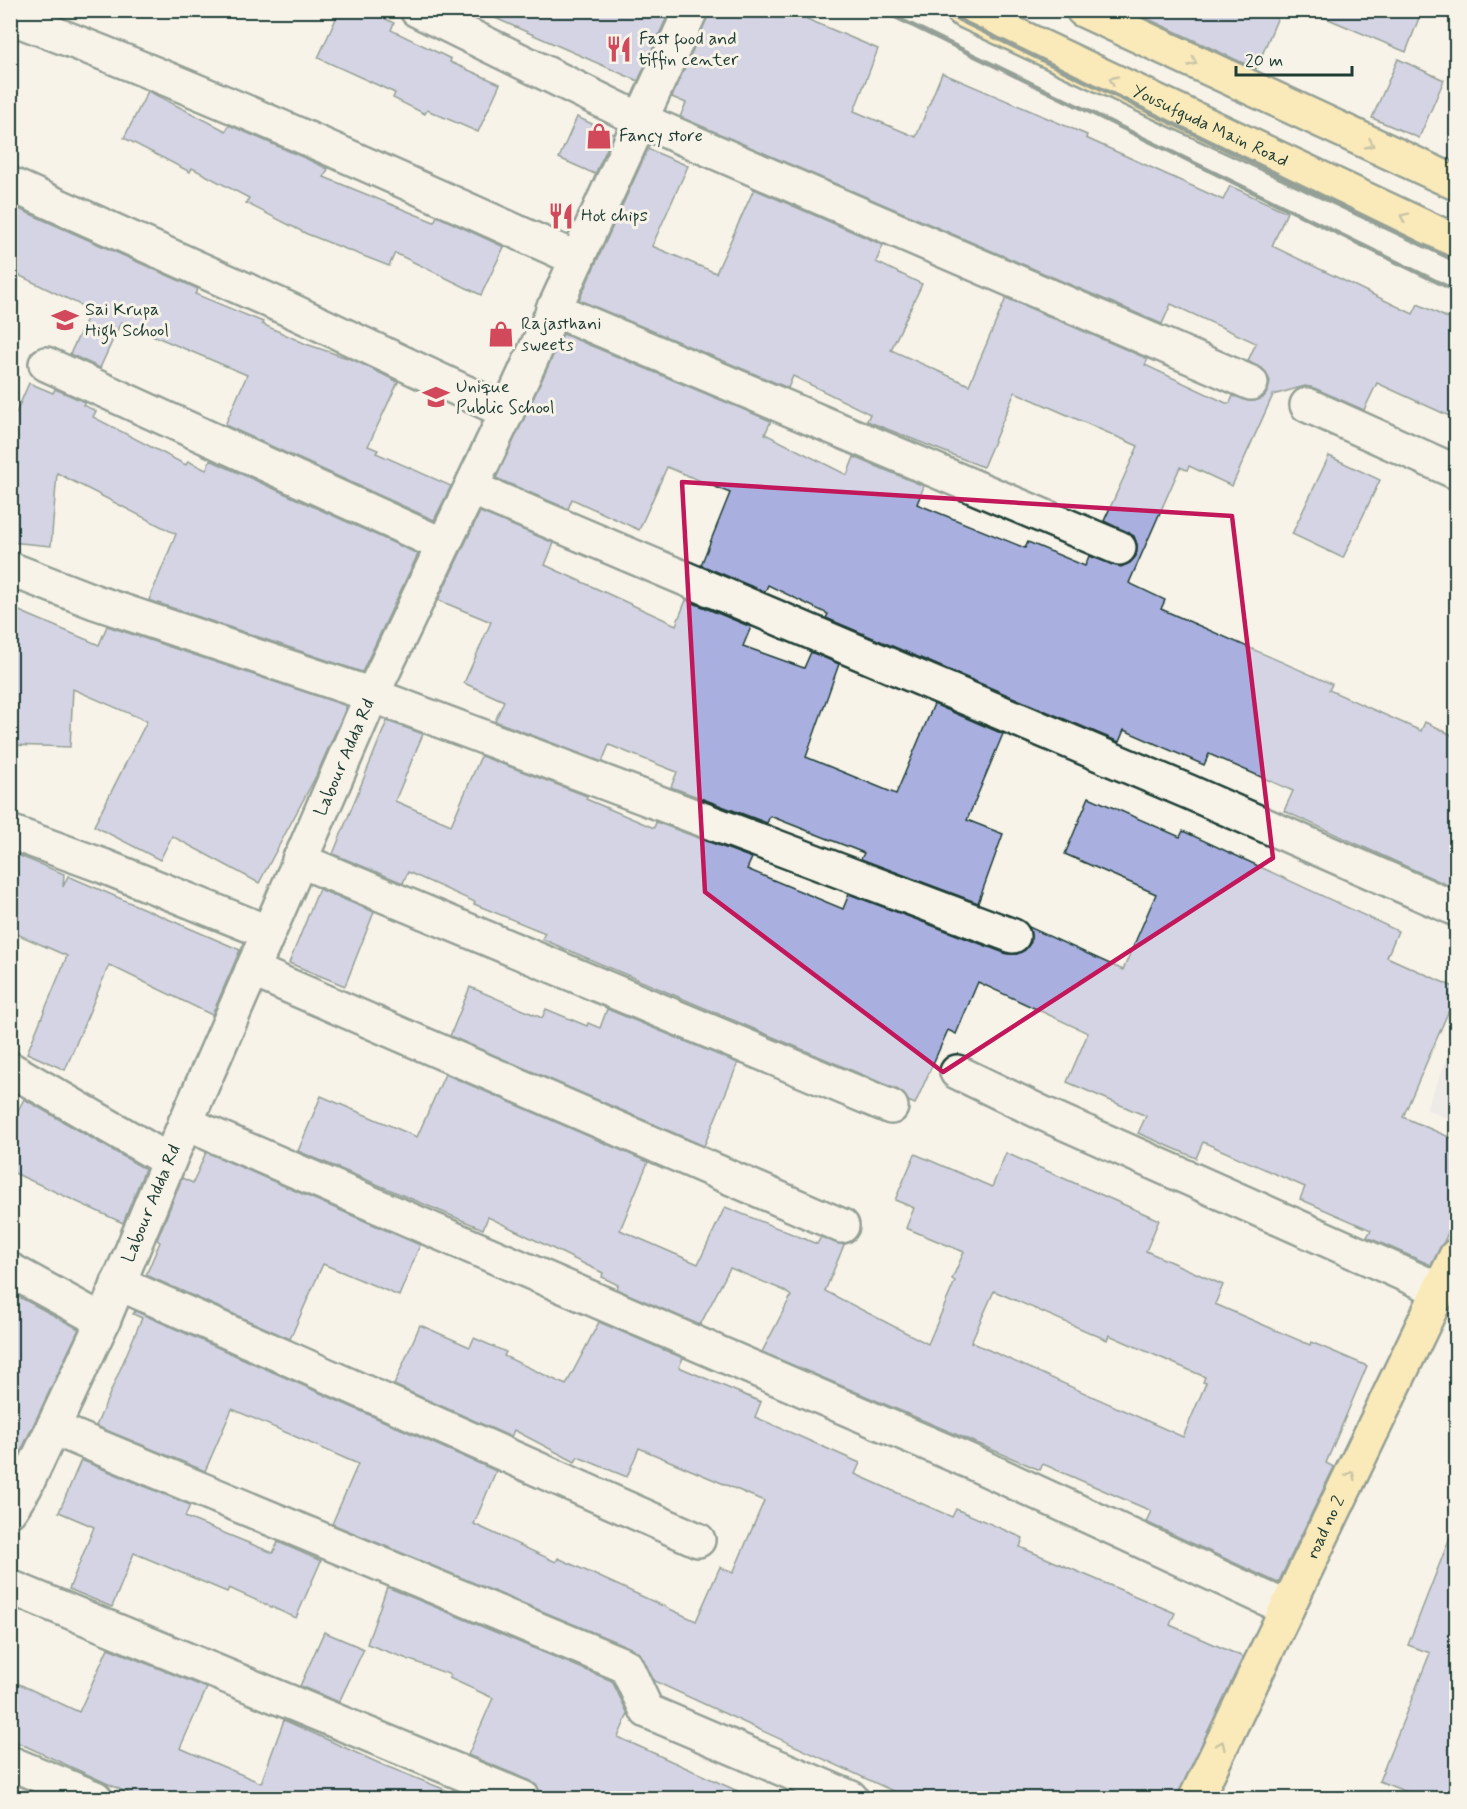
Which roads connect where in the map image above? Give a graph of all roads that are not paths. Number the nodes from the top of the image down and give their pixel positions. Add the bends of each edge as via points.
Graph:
1 (417, 10) edge
2 (691, 10) edge
3 (963, 10) edge
4 (1083, 10) edge
5 (10, 17) edge
6 (641, 120) junction
7 (1456, 183) edge
8 (10, 184) edge
9 (1456, 242) edge
10 (577, 259) junction
11 (553, 309) junction
12 (46, 364) dead end
13 (1251, 383) dead end
14 (1307, 405) dead end
15 (507, 412) junction
16 (1456, 472) edge
17 (471, 488) junction
18 (443, 545) junction
19 (1119, 548) dead end
20 (10, 568) edge
21 (372, 695) junction
22 (10, 832) edge
23 (299, 860) junction
24 (1456, 909) edge
25 (267, 932) junction
26 (1013, 936) dead end
27 (252, 970) junction
28 (10, 1069) edge
29 (957, 1072) dead end
30 (891, 1107) dead end
31 (185, 1123) junction
32 (169, 1161) junction
33 (842, 1226) dead end
34 (1456, 1256) edge
35 (10, 1270) edge
36 (118, 1283) junction
37 (1440, 1290) junction
38 (102, 1321) junction
39 (53, 1428) junction
40 (15, 1492) edge
41 (698, 1540) dead end
42 (10, 1587) edge
43 (1287, 1608) junction
44 (10, 1763) edge
45 (95, 1798) edge
46 (524, 1798) edge
47 (851, 1798) edge
48 (1196, 1798) edge

1 - 6 street
2 - 6 street, Labour Adda Rd
9 -> 3 main road, Yousufguda Main Road
4 -> 7 main road
5 - 10 street via 333,150
6 - 10 street, Labour Adda Rd
6 - 13 street
8 - 15 street
10 - 11 street, Labour Adda Rd
11 - 15 street, Labour Adda Rd
11 - 19 street
12 - 18 street
14 - 16 street
15 - 17 street, Labour Adda Rd
17 - 18 street, Labour Adda Rd
17 - 24 street via 1190,792
18 - 21 street, Labour Adda Rd
20 - 21 street via 116,609
21 - 23 street, Labour Adda Rd
21 - 26 street
22 - 25 street
23 - 25 street, Labour Adda Rd
23 - 30 street
25 - 27 street, Labour Adda Rd
27 - 31 street, Labour Adda Rd
27 - 33 street
28 - 32 street
29 - 37 street
31 - 32 street, Labour Adda Rd
31 - 43 street via 971,1462
32 - 36 street, Labour Adda Rd
34 - 37 main road, road no 2
35 - 38 street
36 - 38 street, Labour Adda Rd
36 - 41 street
43 -> 37 main road, road no 2
38 - 39 street, Labour Adda Rd
39 - 40 street, Labour Adda Rd
39 - 47 street via 626,1666 647,1711
42 - 46 street
48 -> 43 main road, road no 2
44 - 45 street

